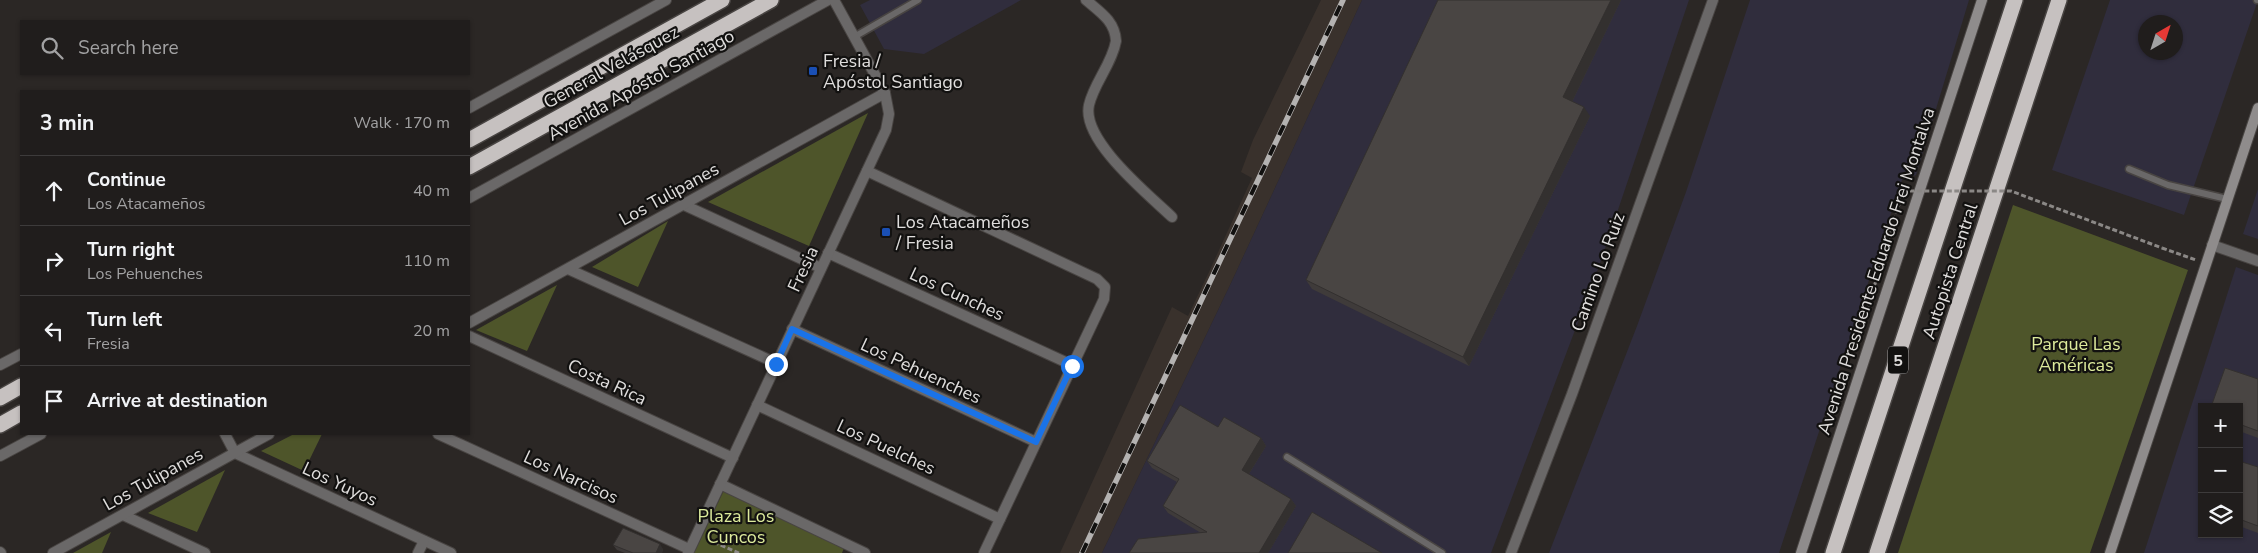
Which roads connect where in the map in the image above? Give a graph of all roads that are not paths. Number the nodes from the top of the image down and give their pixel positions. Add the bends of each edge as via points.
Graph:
1 (666, 0) edge
2 (722, 0) edge
3 (771, 0) edge
4 (828, 0) edge
5 (834, 0) edge
6 (918, 0) edge
7 (1086, 0) edge
8 (1713, 0) edge
9 (1982, 0) edge
10 (2015, 0) edge
11 (2059, 0) edge
12 (854, 37) junction
13 (885, 93) junction
14 (470, 107) edge
15 (2258, 108) edge
16 (470, 139) edge
17 (470, 166) edge
18 (2129, 169) dead end
19 (867, 170) junction
20 (470, 197) edge
21 (2227, 199) junction
22 (684, 205) junction
23 (1172, 217) dead end
24 (2212, 245) junction
25 (828, 253) junction
26 (2258, 261) edge
27 (821, 268) junction
28 (568, 269) junction
29 (470, 323) edge
30 (792, 329) junction
31 (470, 336) edge
32 (20, 355) edge
33 (776, 364) junction
34 (0, 365) edge
35 (1072, 366) junction
36 (20, 387) edge
37 (0, 398) edge
38 (757, 404) junction
39 (20, 414) edge
40 (0, 425) edge
41 (39, 435) edge
42 (226, 435) edge
43 (267, 435) edge
44 (440, 435) edge
45 (1036, 442) junction
46 (235, 452) junction
47 (0, 456) edge
48 (1287, 457) dead end
49 (732, 458) junction
50 (720, 484) junction
51 (122, 515) junction
52 (1000, 519) junction
53 (424, 540) junction
54 (848, 549) edge
55 (689, 551) edge
56 (54, 553) edge
57 (205, 553) edge
58 (418, 553) edge
59 (451, 553) edge
60 (864, 553) edge
61 (984, 553) edge
62 (1442, 553) edge
63 (1511, 553) edge
64 (1801, 553) edge
65 (1833, 553) edge
66 (1877, 553) edge
67 (2110, 553) edge

1 - 14 street
2 - 16 highway, General Velásquez
3 - 17 highway, General Velásquez
4 - 20 street, Avenida Apóstol Santiago
5 - 12 street, Fresia
6 - 12 lane
7 - 23 street via 1110,21 1116,41 1089,104 1090,124 1119,165
8 - 63 street, Camino Lo Ruiz via 1572,394
9 - 64 main road, Avenida Presidente Eduardo Frei Montalva
10 - 65 highway, Autopista Central / 5
11 - 66 highway, Autopista Central
12 - 13 street, Fresia
13 - 19 street, Fresia via 888,122
13 - 22 street, Los Tulipanes
15 - 21 main road
18 - 21 lane via 2168,185
19 - 25 street, Fresia
19 - 35 street via 1102,282 1105,295
21 - 24 main road
22 - 27 street
22 - 28 street, Los Tulipanes
24 - 26 street
24 - 67 main road
25 - 27 street, Fresia
25 - 35 street, Los Cunches
27 - 30 street, Fresia
28 - 29 street, Los Tulipanes
28 - 33 street
30 - 33 street, Fresia
30 - 45 street, Los Pehuenches
31 - 49 street, Costa Rica
32 - 34 street
33 - 38 street, Fresia
35 - 45 street
36 - 37 highway
38 - 49 street, Fresia
38 - 52 street, Los Puelches
39 - 40 highway
41 - 47 street
42 - 46 street
43 - 46 street, Los Tulipanes
44 - 55 street, Los Narcisos
45 - 52 street
46 - 51 street, Los Tulipanes
46 - 53 street, Los Yuyos
48 - 62 lane
49 - 50 street, Fresia
50 - 54 street
50 - 55 street, Fresia
51 - 56 street, Los Tulipanes
51 - 57 street
52 - 61 street
53 - 58 street
53 - 59 street, Los Yuyos
54 - 60 street

